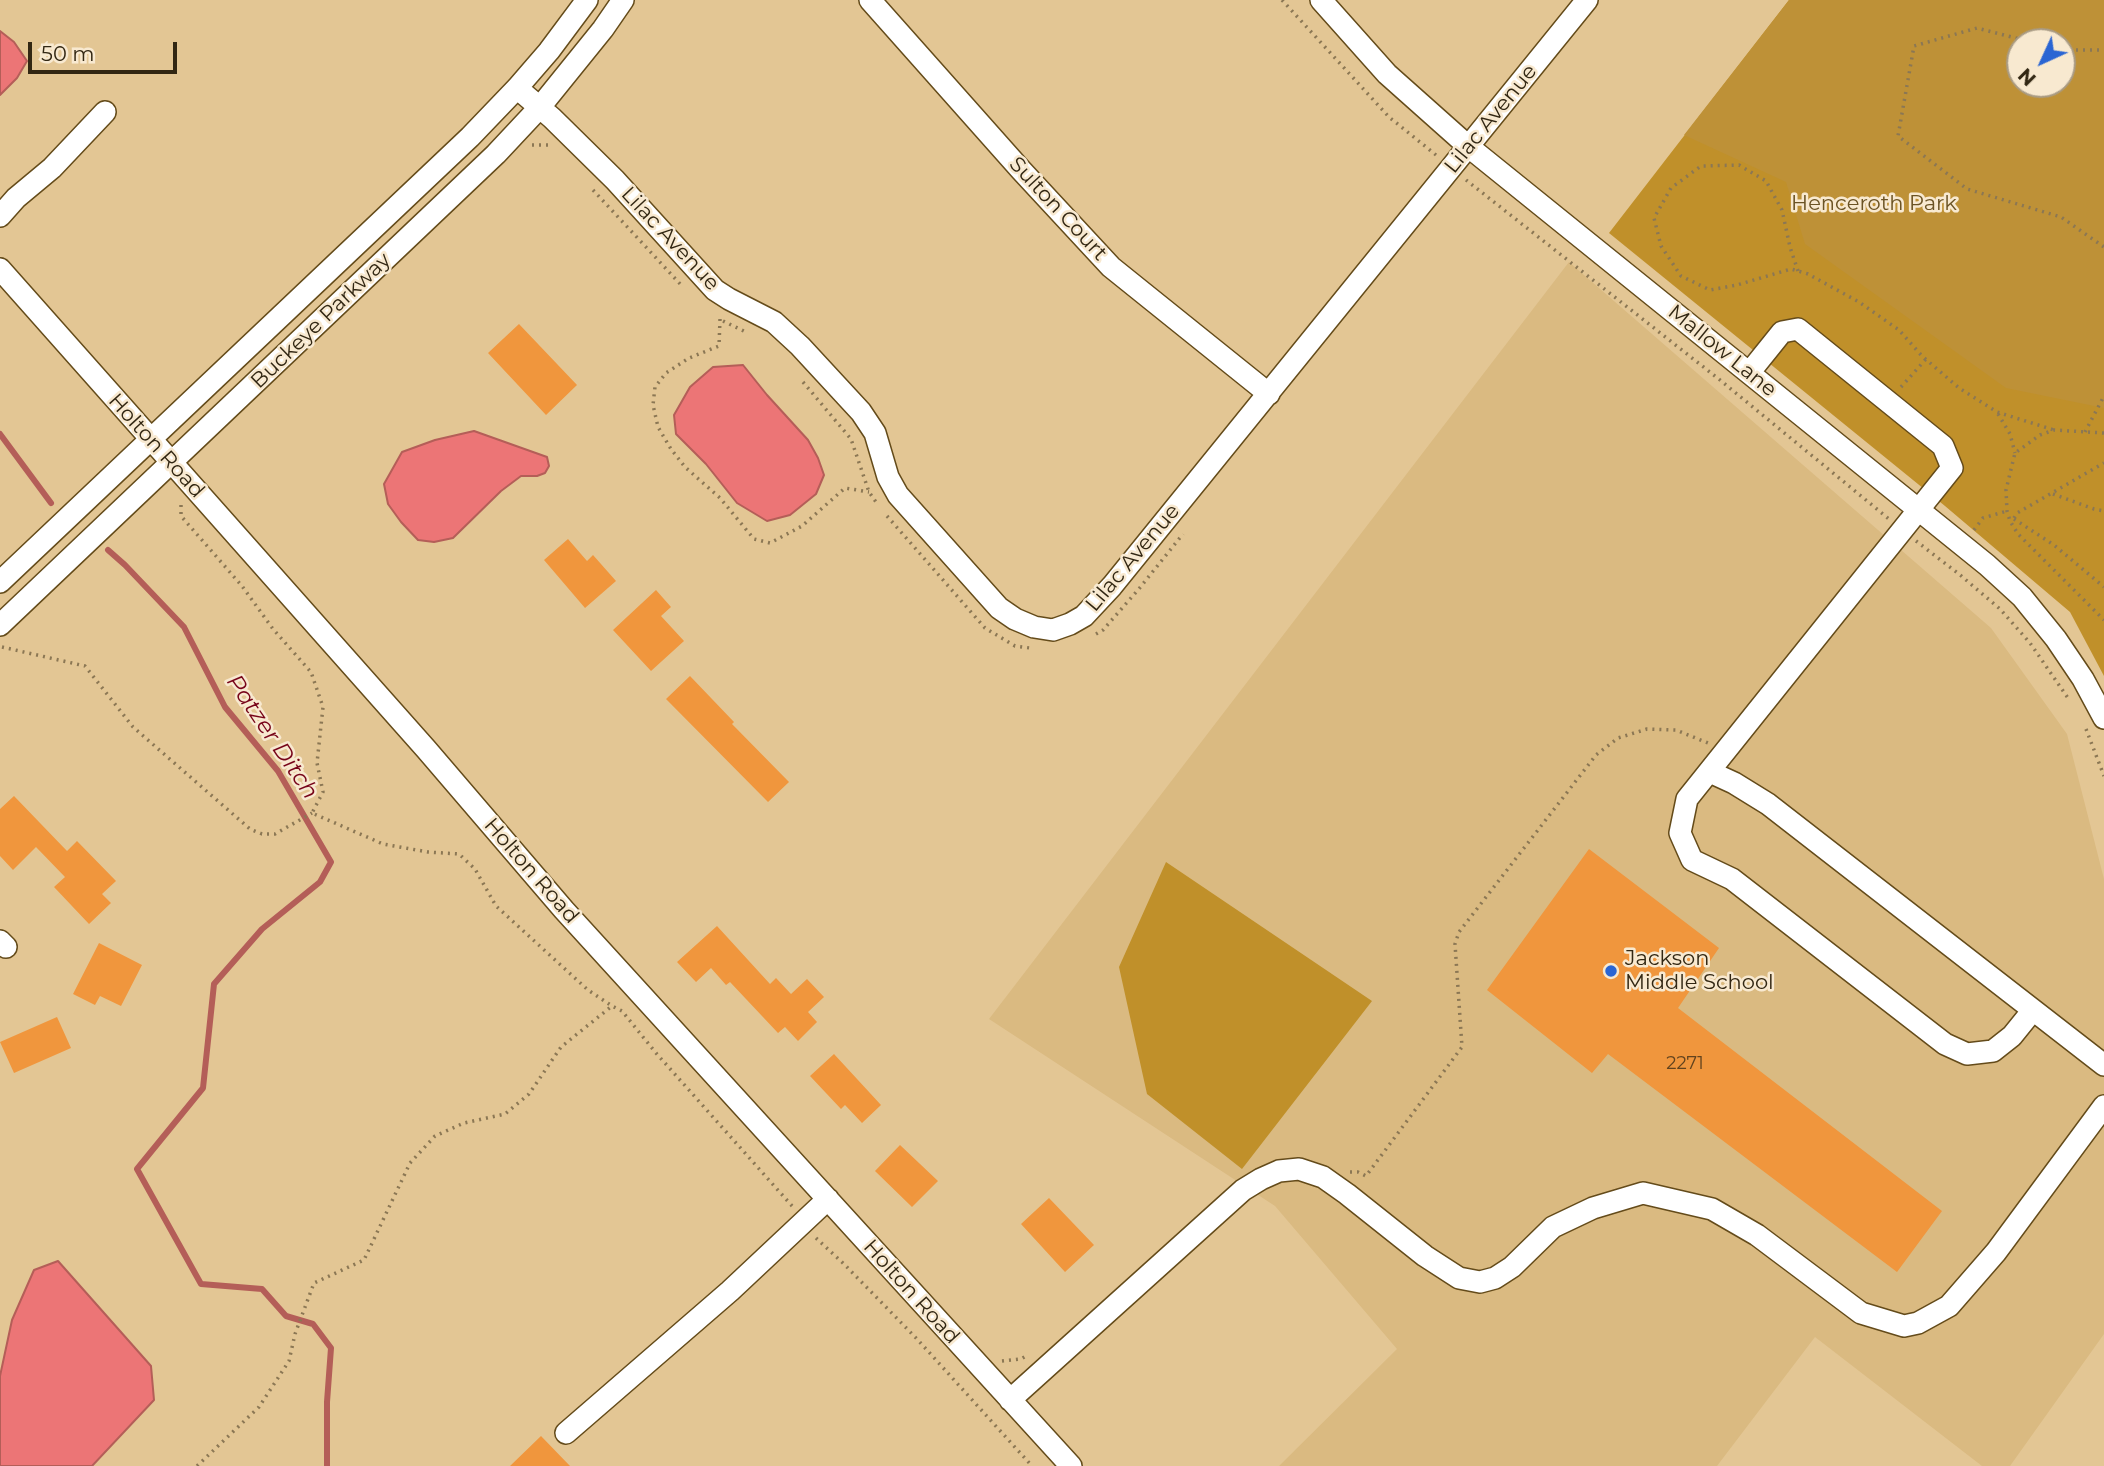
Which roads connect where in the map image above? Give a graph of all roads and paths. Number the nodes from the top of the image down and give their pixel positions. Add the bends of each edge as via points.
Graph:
1 (587, 0) edge
2 (623, 0) edge
3 (870, 0) edge
4 (1282, 0) edge
5 (1321, 0) edge
6 (1587, 0) edge
7 (2006, 35) edge
8 (2076, 50) edge
9 (2104, 50) edge
10 (517, 88) junction
11 (540, 107) junction
12 (105, 112) dead end
13 (530, 145) dead end
14 (1469, 147) junction
15 (558, 154) dead end
16 (1452, 168) junction
17 (587, 183) dead end
18 (0, 216) edge
19 (2104, 247) edge
20 (0, 269) edge
21 (1798, 271) junction
22 (688, 292) dead end
23 (713, 315) dead end
24 (720, 319) junction
25 (755, 336) dead end
26 (1926, 359) junction
27 (1749, 373) junction
28 (803, 382) dead end
29 (1269, 394) junction
30 (2104, 396) edge
31 (1888, 401) junction
32 (1997, 412) junction
33 (2054, 430) junction
34 (2085, 432) junction
35 (2104, 433) edge
36 (150, 440) junction
37 (2015, 453) junction
38 (2104, 463) edge
39 (177, 469) junction
40 (869, 492) junction
41 (2053, 494) junction
42 (877, 503) dead end
43 (1919, 510) junction
44 (2104, 510) edge
45 (885, 513) dead end
46 (2012, 520) junction
47 (1189, 526) dead end
48 (1903, 530) junction
49 (0, 582) edge
50 (2104, 587) edge
51 (2104, 620) edge
52 (0, 625) edge
53 (1092, 636) dead end
54 (2, 647) dead end
55 (1041, 650) dead end
56 (2070, 701) dead end
57 (2094, 721) edge
58 (1724, 754) junction
59 (1710, 772) junction
60 (2104, 776) edge
61 (311, 813) junction
62 (612, 1006) junction
63 (2033, 1010) junction
64 (2104, 1065) edge
65 (2104, 1106) edge
66 (1346, 1172) dead end
67 (828, 1199) junction
68 (804, 1222) junction
69 (1030, 1354) dead end
70 (994, 1361) dead end
71 (1010, 1399) junction
72 (566, 1433) dead end
73 (197, 1466) edge
74 (1032, 1466) edge
75 (1071, 1466) edge

1 - 10 street, Buckeye Parkway
2 - 11 street, Buckeye Parkway
3 - 29 street, Sulton Court via 1111,267
4 - 16 path via 1389,117
5 - 14 street, Mallow Lane via 1387,74
6 - 14 street, Lilac Avenue
7 - 19 path via 1978,28 1914,46 1898,136 1967,189 2061,217
8 - 9 path
10 - 11 street, Lilac Avenue
10 - 36 street, Buckeye Parkway via 442,165
11 - 29 street, Lilac Avenue via 615,180 715,290 774,322 800,346 861,412 875,433 888,477 910,510 999,608 1034,627 1053,630 1084,616
11 - 39 street, Buckeye Parkway
12 - 18 street
13 - 15 path via 548,145
14 - 16 street, Lilac Avenue
14 - 27 street, Mallow Lane
16 - 29 street, Lilac Avenue
16 - 48 path
17 - 22 path
20 - 36 street, Holton Road
21 - 21 path via 1710,290 1681,276 1661,246 1654,218 1671,188 1701,166 1739,165 1766,181 1777,200
21 - 26 path via 1859,302 1899,330
23 - 24 path
24 - 25 path
24 - 40 path via 719,346 689,358 666,373 656,387 653,405 658,427 685,467 720,498 754,539 771,543 802,526 845,488
26 - 31 path
26 - 32 path
27 - 31 street via 1782,332 1798,329
27 - 43 street, Mallow Lane
28 - 40 path via 851,439
30 - 34 path
31 - 43 street via 1943,446 1952,468
32 - 33 path
32 - 37 path
33 - 34 path
33 - 37 path
34 - 35 path
36 - 39 street, Holton Road
36 - 49 street, Buckeye Parkway
37 - 46 path via 2006,490
38 - 41 path
39 - 52 street, Buckeye Parkway
39 - 61 path via 181,516 311,672 323,706 317,763 323,792
39 - 67 street, Holton Road via 564,910
40 - 42 path
41 - 44 path
41 - 46 path
43 - 48 street
43 - 57 street, Mallow Lane via 2022,597 2083,679
45 - 55 path via 985,628 1015,646
46 - 50 path via 2054,545
46 - 51 path via 2018,534
47 - 53 path via 1103,630
48 - 56 path via 2000,609
48 - 58 street
54 - 61 path via 86,666 133,727 250,829 275,834
57 - 60 path
58 - 59 street
58 - 66 path via 1676,730 1647,729 1618,738 1596,755 1459,932 1455,944 1462,1047 1366,1176
59 - 63 street via 1768,804
59 - 63 street via 1687,799 1680,833 1692,860 1732,879 1945,1044 1967,1055 1993,1051
61 - 62 path via 383,844 459,854 475,869 496,906 588,990
62 - 68 path via 622,1011
62 - 73 path via 561,1047 529,1094 505,1114 464,1123 435,1136 410,1163 364,1260 314,1283 289,1361 259,1407
63 - 64 street
65 - 71 street via 1996,1252 1949,1306 1917,1323 1904,1326 1861,1313 1757,1235 1700,1206 1643,1193 1593,1208 1553,1227 1512,1267 1480,1282 1459,1278 1425,1256 1323,1177 1299,1170 1279,1171 1243,1190
67 - 68 street
67 - 71 street, Holton Road
68 - 72 street
68 - 74 path
69 - 70 path
71 - 75 street, Holton Road

